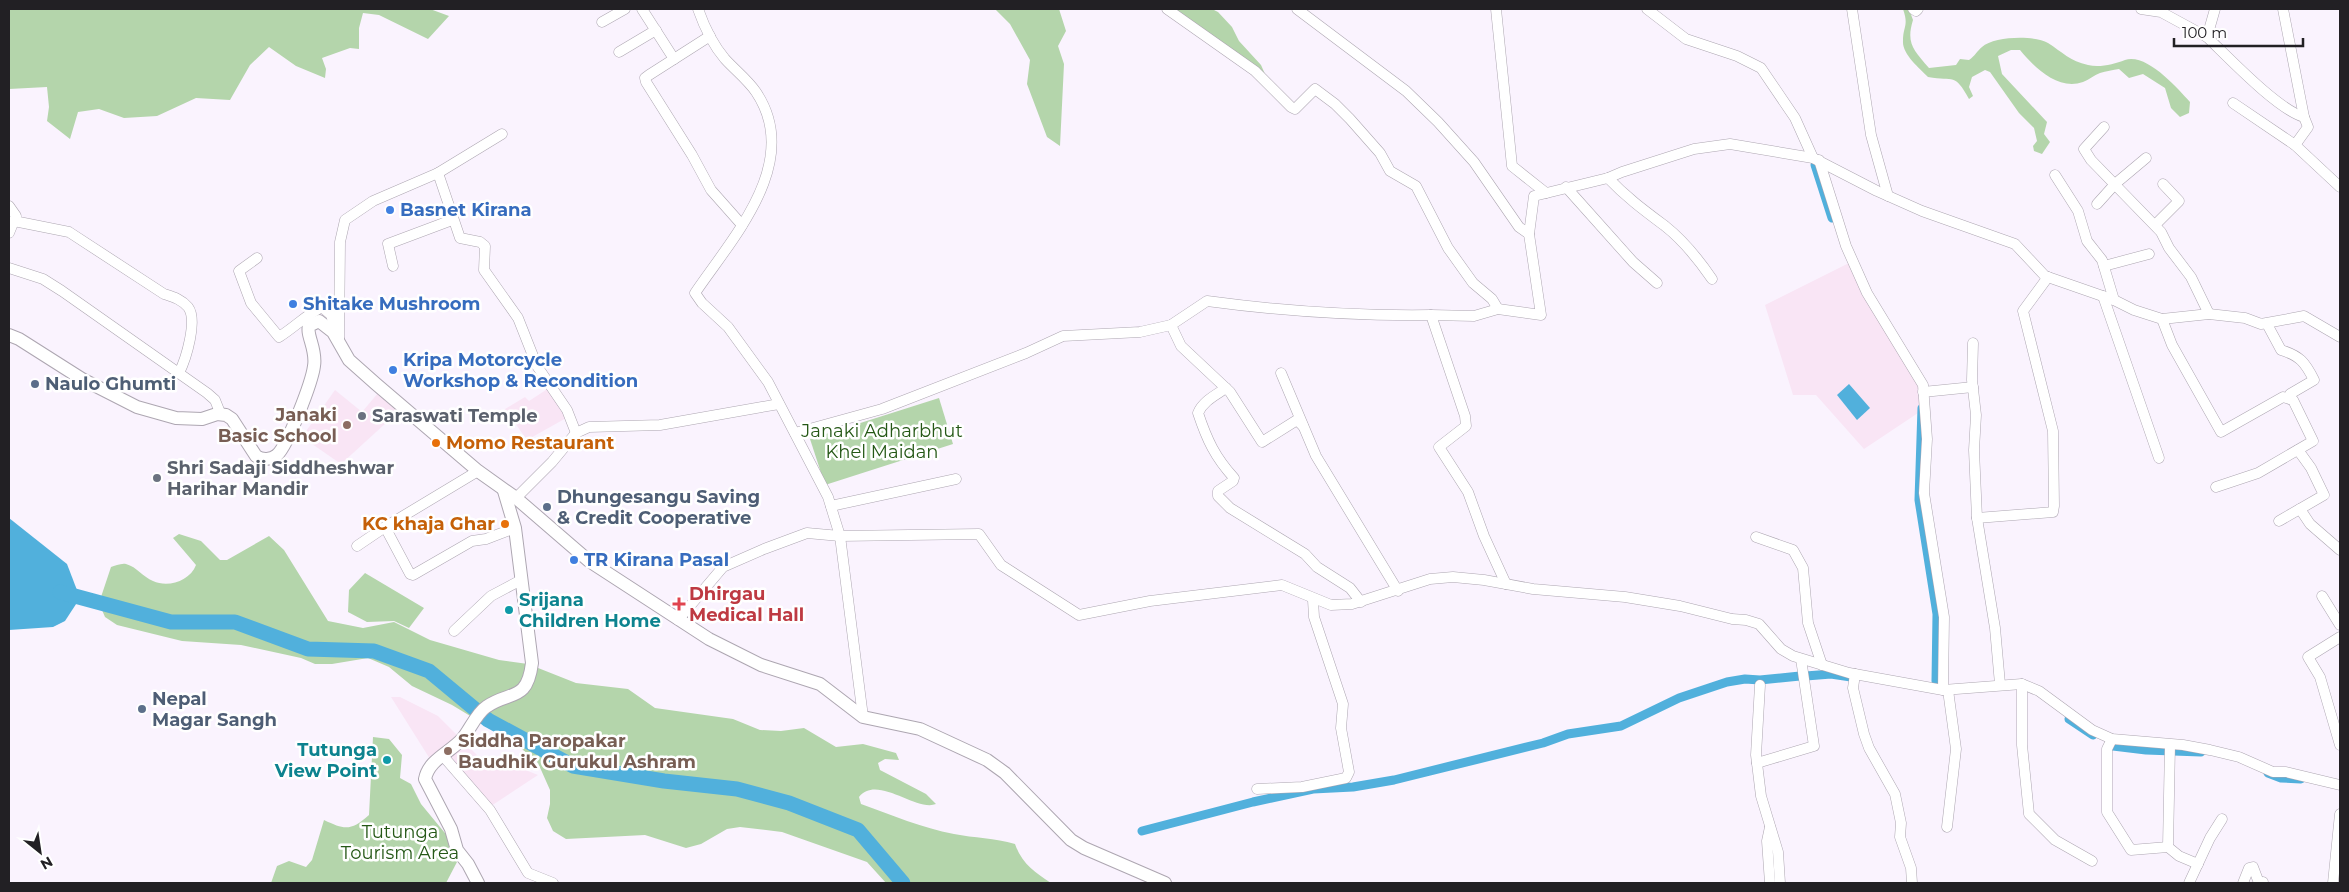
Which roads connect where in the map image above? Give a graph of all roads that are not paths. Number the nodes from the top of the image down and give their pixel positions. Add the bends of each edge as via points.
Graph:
1 (625, 9) edge
2 (642, 9) edge
3 (698, 9) edge
4 (1167, 9) edge
5 (1297, 9) edge
6 (1496, 9) edge
7 (1647, 9) edge
8 (1852, 9) edge
9 (1913, 9) edge
10 (1918, 9) edge
11 (2140, 9) edge
12 (2215, 9) edge
13 (2283, 9) edge
14 (602, 22) dead end
15 (656, 30) junction
16 (710, 36) junction
17 (2207, 37) junction
18 (619, 52) dead end
19 (674, 59) junction
20 (2234, 103) dead end
21 (2304, 117) junction
22 (2104, 127) dead end
23 (502, 134) dead end
24 (2295, 144) junction
25 (2146, 158) dead end
26 (1816, 159) junction
27 (438, 173) junction
28 (2055, 175) dead end
29 (1608, 178) junction
30 (2116, 184) junction
31 (2163, 184) dead end
32 (1566, 187) junction
33 (2340, 187) edge
34 (1546, 193) junction
35 (1888, 196) junction
36 (2096, 204) dead end
37 (9, 206) edge
38 (14, 220) junction
39 (452, 220) junction
40 (742, 225) junction
41 (2155, 225) junction
42 (9, 233) edge
43 (1530, 234) junction
44 (2149, 254) dead end
45 (257, 258) dead end
46 (393, 266) dead end
47 (2104, 266) junction
48 (9, 268) edge
49 (2048, 277) junction
50 (1712, 279) dead end
51 (1657, 283) dead end
52 (2108, 298) junction
53 (1498, 309) junction
54 (1431, 314) junction
55 (2209, 314) junction
56 (2162, 318) junction
57 (2267, 324) junction
58 (1171, 325) junction
59 (9, 335) edge
60 (2340, 336) edge
61 (339, 342) junction
62 (1973, 344) dead end
63 (179, 373) junction
64 (1281, 373) dead end
65 (1972, 387) junction
66 (1226, 388) junction
67 (1923, 392) junction
68 (2290, 399) junction
69 (779, 404) junction
70 (221, 415) junction
71 (1302, 426) junction
72 (795, 432) junction
73 (576, 433) junction
74 (2298, 450) junction
75 (2159, 458) dead end
76 (478, 471) junction
77 (956, 479) dead end
78 (2216, 487) dead end
79 (504, 491) junction
80 (516, 498) junction
81 (831, 506) junction
82 (2300, 509) junction
83 (1978, 518) junction
84 (2279, 521) dead end
85 (385, 527) junction
86 (515, 528) junction
87 (840, 536) junction
88 (1756, 537) dead end
89 (356, 546) dead end
90 (2340, 550) edge
91 (521, 580) junction
92 (1506, 584) junction
93 (1398, 591) junction
94 (2322, 596) dead end
95 (1313, 600) junction
96 (1361, 602) junction
97 (678, 620) junction
98 (2340, 625) edge
99 (454, 631) dead end
100 (2340, 637) edge
101 (1801, 659) junction
102 (1822, 665) junction
103 (1855, 674) junction
104 (2000, 684) junction
105 (2022, 684) junction
106 (1760, 685) dead end
107 (1945, 690) junction
108 (863, 717) junction
109 (2112, 739) junction
110 (2340, 745) edge
111 (2169, 749) junction
112 (443, 756) junction
113 (1757, 763) junction
114 (2340, 785) edge
115 (1258, 789) dead end
116 (2340, 814) edge
117 (2222, 819) dead end
118 (1770, 826) junction
119 (1947, 827) dead end
120 (2168, 847) junction
121 (2092, 861) dead end
122 (2198, 864) junction
123 (2263, 882) edge
124 (478, 883) edge
125 (553, 883) edge
126 (1165, 883) edge
127 (1770, 883) edge
128 (1780, 883) edge
129 (1912, 883) edge
130 (2188, 883) edge
131 (2243, 883) edge
132 (2333, 883) edge

1 - 14 street
2 - 15 street
3 - 16 street
4 - 53 street via 1255,71 1291,107 1295,109 1314,89 1336,104 1380,153 1390,171 1416,186 1448,248 1473,283 1492,299
5 - 43 street via 1406,91 1474,162 1519,227
6 - 34 street via 1512,166
7 - 26 street via 1686,39 1737,56 1761,68 1795,118
8 - 35 street via 1871,135
9 - 10 street
11 - 17 street via 2161,12
12 - 17 street
13 - 21 street
15 - 18 street
15 - 19 street
16 - 19 street
16 - 40 street via 723,57 756,92 770,123 771,162
17 - 21 street via 2292,114
19 - 40 street via 648,75 646,82 711,190
20 - 24 street
21 - 24 street via 2308,127
22 - 30 street via 2084,149
23 - 27 street
24 - 33 street
25 - 30 street
26 - 29 street via 1730,144 1694,149
26 - 35 street
26 - 67 street via 1846,246 1864,286 1923,384
27 - 39 street via 450,204
27 - 61 street via 373,201 345,220 340,242
28 - 47 street via 2078,211 2087,241
29 - 32 street
29 - 50 street via 1678,238
30 - 36 street
30 - 41 street
31 - 41 street via 2179,201
32 - 34 street
32 - 51 street via 1633,262
34 - 43 street via 1534,196
35 - 49 street via 2015,244
37 - 38 street via 16,216
38 - 42 street
38 - 63 street via 69,232 164,294 180,299 190,309 192,324 186,360
39 - 46 street via 388,244
39 - 73 street via 460,238 485,246 484,270 518,318 537,366 567,410
40 - 69 street via 695,293 749,354
41 - 55 street via 2191,277
43 - 53 street via 1540,315
44 - 47 street
45 - 61 street via 239,271 251,303 279,337 322,307 331,315
47 - 52 street
48 - 63 street via 43,279
49 - 52 street
49 - 83 street via 2023,311 2053,430 2053,512
52 - 56 street
52 - 75 street
53 - 54 street via 1474,316
54 - 58 street via 1338,314 1207,301
54 - 92 street via 1466,426 1439,447 1468,492
55 - 56 street
55 - 57 street
56 - 68 street via 2172,345 2221,432 2263,406 2283,397
57 - 60 street via 2304,316
57 - 68 street via 2281,350 2296,355 2308,367 2314,380 2290,394
58 - 66 street via 1180,346
58 - 72 street via 1140,332 1063,336 882,409
59 - 70 main road via 82,379 137,407 176,418 202,419
61 - 70 main road via 333,332 319,321 309,326 316,353 314,368 293,425 277,455 261,459 232,419
61 - 76 main road via 349,360
62 - 65 street
63 - 70 street via 214,400
64 - 71 street
65 - 67 street
65 - 83 street via 1976,415 1974,450
66 - 71 street via 1262,442 1297,420
66 - 96 street via 1198,413 1213,451 1234,478 1218,491 1218,496 1230,508 1305,554 1317,568 1350,588
67 - 107 street via 1927,439 1924,493 1944,617
68 - 74 street via 2313,441
69 - 72 street
69 - 73 street via 660,425 589,427
71 - 93 street via 1333,487
72 - 81 street
73 - 80 street
74 - 78 street via 2258,473
74 - 82 street via 2324,495
76 - 79 main road
76 - 85 street
77 - 81 street
79 - 80 main road
79 - 86 main road
80 - 97 main road via 589,562
81 - 87 street
82 - 84 street
82 - 90 street via 2310,524
83 - 104 street
85 - 86 street via 413,575 472,541 486,540
85 - 89 street
86 - 91 main road
87 - 95 street via 979,534 1001,565 1079,615 1150,601 1282,585
87 - 97 street via 807,533 723,567
87 - 108 street
88 - 102 street via 1792,550 1803,568 1808,623
91 - 99 street via 491,596
91 - 112 main road via 531,677 523,690 513,697 485,707 462,738
92 - 93 street via 1454,577 1430,580
92 - 101 street via 1625,597 1746,620 1759,624 1781,649
93 - 96 street
94 - 98 street
95 - 96 street via 1331,605
95 - 115 street via 1314,617 1343,704 1341,728 1349,772 1346,778 1302,787
97 - 108 main road via 762,665 820,684
100 - 110 street via 2308,657 2320,677
101 - 102 street
101 - 113 street via 1814,746
102 - 103 street
103 - 107 street
103 - 129 street via 1853,688 1864,734 1895,794 1901,823 1900,837 1911,868
104 - 105 street
104 - 107 street
105 - 109 street via 2039,691 2092,730
105 - 121 street via 2022,745 2029,814 2055,840
106 - 113 street
107 - 119 street via 1956,750
108 - 126 main road via 920,729 987,760 1005,773 1078,844
109 - 111 street
109 - 120 street via 2107,749 2107,812 2131,850
111 - 114 street via 2210,750 2239,757 2273,772
111 - 120 street
112 - 124 main road via 430,765 425,779 451,829 457,850
112 - 125 street via 490,810 528,873
113 - 118 street via 1761,796
116 - 132 street
117 - 122 street
118 - 127 street via 1767,841
118 - 128 street via 1778,852
120 - 122 street
122 - 130 street
123 - 131 street via 2258,883 2253,867

